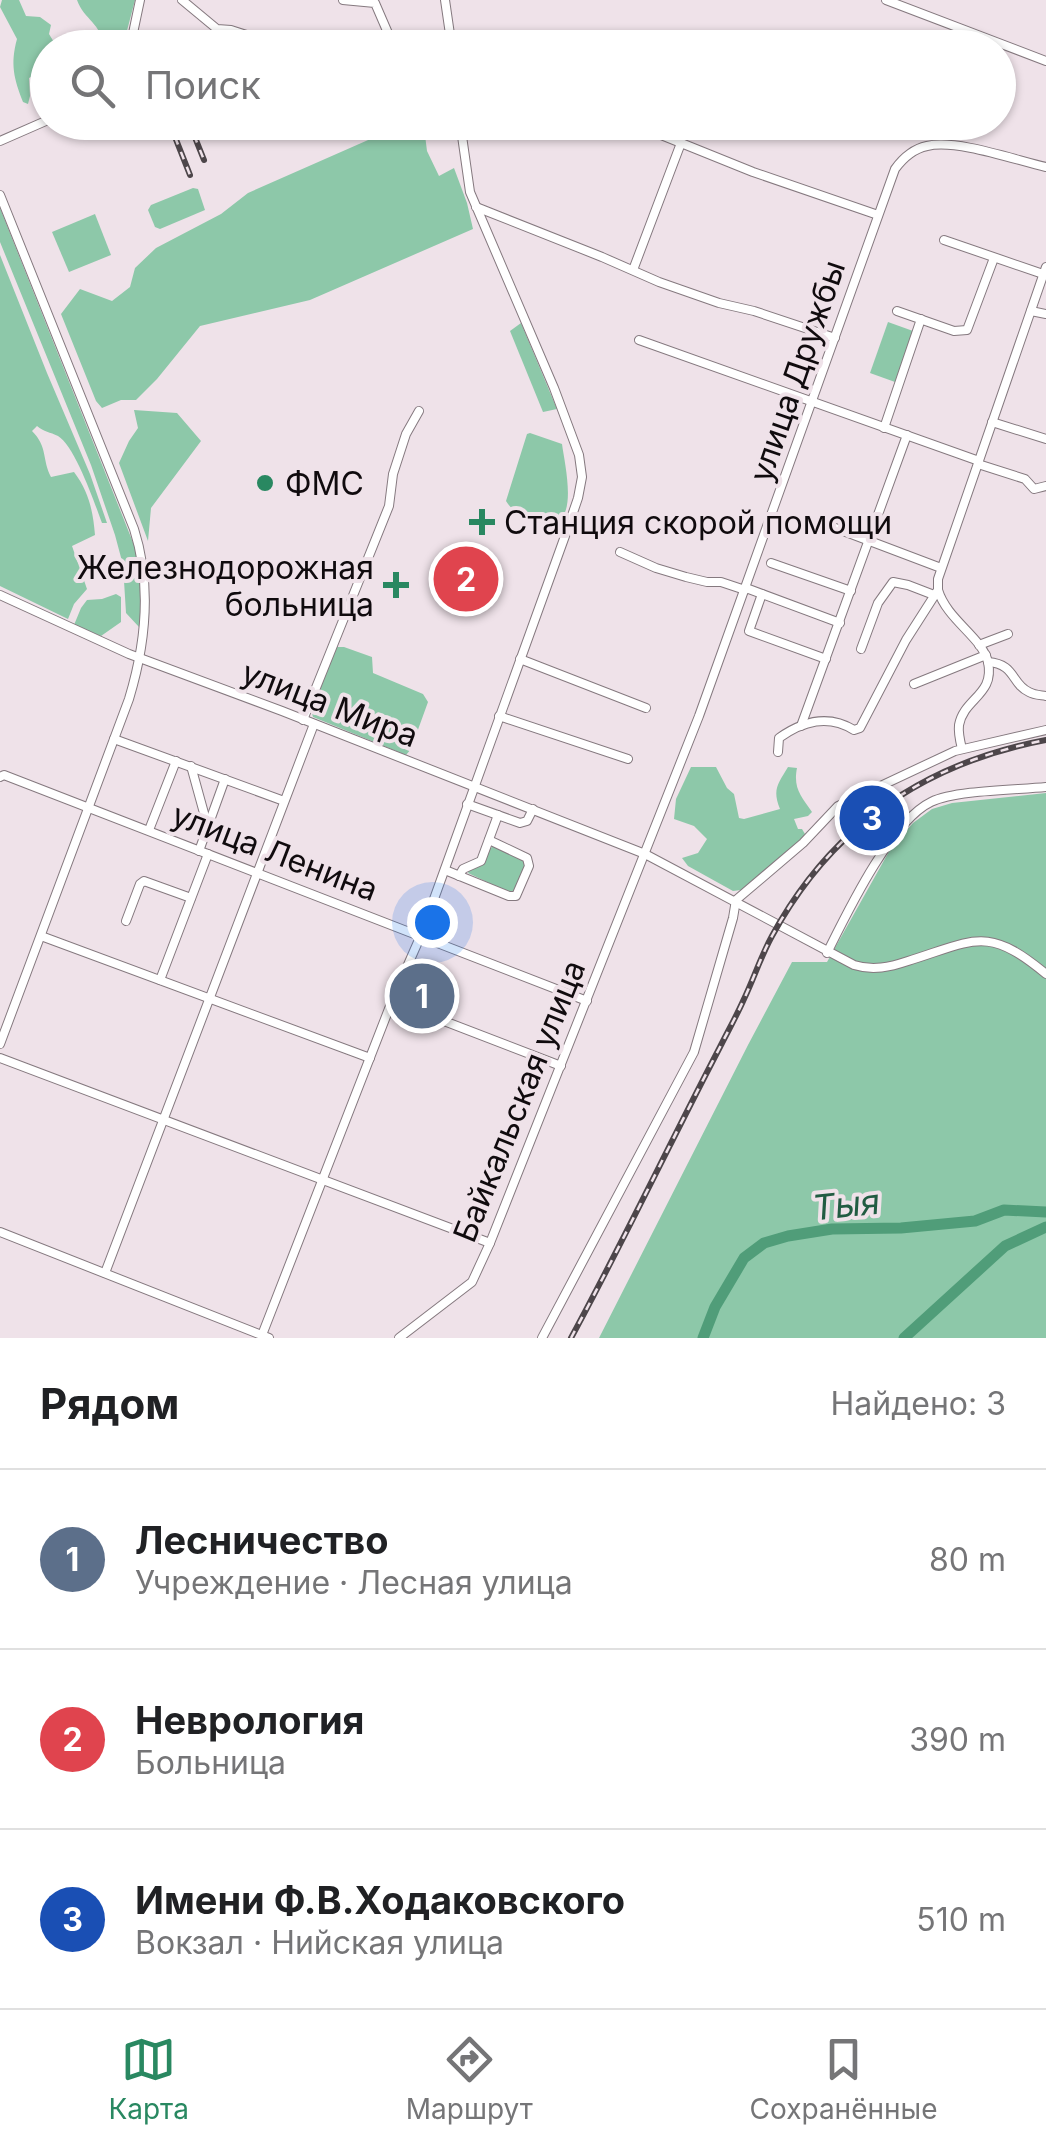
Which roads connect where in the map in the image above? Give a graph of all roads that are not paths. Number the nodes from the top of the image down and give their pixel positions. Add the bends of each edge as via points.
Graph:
1 (140, 0) edge
2 (182, 0) edge
3 (343, 0) edge
4 (444, 0) edge
5 (886, 0) edge
6 (134, 30) edge
7 (217, 30) edge
8 (387, 30) edge
9 (449, 30) edge
10 (965, 30) edge
11 (1016, 50) edge
12 (1046, 61) edge
13 (30, 128) edge
14 (462, 140) edge
15 (674, 140) edge
16 (0, 142) edge
17 (681, 143) junction
18 (1046, 168) edge
19 (0, 196) edge
20 (476, 207) junction
21 (878, 215) junction
22 (944, 240) dead end
23 (994, 258) junction
24 (633, 270) junction
25 (1045, 271) edge
26 (896, 311) dead end
27 (1030, 311) junction
28 (1046, 314) edge
29 (921, 319) junction
30 (835, 338) junction
31 (638, 340) dead end
32 (812, 403) junction
33 (419, 411) dead end
34 (992, 422) junction
35 (884, 428) junction
36 (906, 435) junction
37 (1046, 439) edge
38 (979, 462) junction
39 (1046, 486) edge
40 (830, 526) dead end
41 (870, 540) junction
42 (620, 552) dead end
43 (771, 562) dead end
44 (942, 568) junction
45 (746, 589) junction
46 (851, 591) junction
47 (936, 592) junction
48 (762, 594) junction
49 (0, 596) edge
50 (840, 622) junction
51 (1008, 634) dead end
52 (979, 645) junction
53 (861, 649) dead end
54 (141, 658) junction
55 (520, 659) junction
56 (826, 659) junction
57 (987, 659) junction
58 (914, 684) dead end
59 (1046, 696) edge
60 (646, 708) dead end
61 (499, 716) junction
62 (304, 720) junction
63 (314, 724) junction
64 (802, 726) junction
65 (1046, 730) edge
66 (114, 739) junction
67 (962, 749) junction
68 (778, 752) dead end
69 (628, 759) dead end
70 (176, 761) junction
71 (191, 766) junction
72 (1, 775) edge
73 (226, 779) junction
74 (473, 786) junction
75 (1046, 788) edge
76 (505, 798) junction
77 (284, 801) junction
78 (467, 804) junction
79 (89, 808) junction
80 (533, 809) junction
81 (499, 816) junction
82 (208, 827) junction
83 (150, 830) junction
84 (489, 840) junction
85 (204, 852) junction
86 (645, 854) junction
87 (444, 870) junction
88 (257, 874) junction
89 (459, 876) junction
90 (192, 898) junction
91 (736, 900) junction
92 (126, 921) dead end
93 (41, 936) junction
94 (421, 936) junction
95 (828, 952) junction
96 (1046, 974) edge
97 (160, 980) junction
98 (208, 998) junction
99 (392, 1001) junction
100 (587, 1001) junction
101 (0, 1044) edge
102 (0, 1058) edge
103 (370, 1058) junction
104 (561, 1066) junction
105 (163, 1120) junction
106 (322, 1180) junction
107 (0, 1232) edge
108 (490, 1243) junction
109 (105, 1273) junction
110 (266, 1337) edge
111 (399, 1338) edge
112 (542, 1338) edge

1 - 6 street
2 - 7 street
3 - 8 street via 376,3
4 - 9 street
5 - 10 street
11 - 12 street
13 - 16 street
14 - 20 street
15 - 17 street
17 - 21 street
17 - 24 street
18 - 21 street, улица Дружбы via 960,147 923,146 898,165
19 - 54 street via 140,549 146,588
20 - 24 street
20 - 55 street via 564,410 582,476
21 - 30 street, улица Дружбы
22 - 23 street
23 - 25 street
23 - 29 street via 969,329
24 - 30 street
25 - 27 street
26 - 29 street
27 - 28 street
27 - 34 street
29 - 35 street
30 - 32 street, улица Дружбы
31 - 32 street
32 - 35 street
32 - 45 street, улица Дружбы
33 - 62 street
34 - 37 street
34 - 38 street
35 - 36 street
36 - 38 street
36 - 41 street
38 - 39 street via 1034,488
38 - 44 street
40 - 41 street
41 - 44 street
41 - 46 street
42 - 45 street via 686,577
43 - 46 street
44 - 47 street
45 - 48 street
45 - 86 street, улица Дружбы
46 - 50 street
47 - 52 street
47 - 53 street via 893,582
47 - 64 street via 860,728 832,720
48 - 50 street
48 - 56 street via 749,631
49 - 54 street, улица Мира
50 - 56 street
51 - 52 street
52 - 57 street
54 - 62 street, улица Мира
54 - 66 street
55 - 60 street
55 - 61 street
56 - 64 street
57 - 58 street
57 - 59 street via 1009,670 1028,692
57 - 67 street via 986,687 961,718
61 - 69 street
61 - 74 street
62 - 63 street, улица Мира
63 - 74 street, улица Мира
63 - 77 street
64 - 68 street via 779,738
65 - 67 street
66 - 70 street
66 - 79 street
67 - 91 street via 838,806
70 - 71 street
70 - 83 street
71 - 73 street
71 - 82 street
72 - 79 street, улица Ленина
73 - 77 street
73 - 82 street
74 - 76 street, улица Мира
74 - 78 street
75 - 95 street via 941,798 920,809 864,881
76 - 80 street, улица Мира
76 - 81 street
77 - 88 street
78 - 81 street
78 - 87 street
79 - 83 street, улица Ленина
79 - 93 street
80 - 81 street via 524,822
80 - 86 street, улица Мира
81 - 84 street
82 - 85 street
83 - 85 street, улица Ленина
84 - 89 street via 481,861
84 - 89 street via 528,860 517,895
85 - 88 street, улица Ленина
85 - 90 street
86 - 91 street, улица Мира
86 - 100 street, Байкальская улица
87 - 89 street
87 - 94 street
88 - 94 street, улица Ленина
88 - 98 street
90 - 92 street via 144,881
90 - 97 street
91 - 95 street, улица Мира
91 - 112 street via 694,1052
93 - 97 street
93 - 101 street
94 - 99 street
94 - 100 street, улица Ленина
95 - 96 street, улица Мира via 872,969 984,940 1016,950
97 - 98 street
98 - 103 street
98 - 105 street
99 - 103 street
99 - 104 street
100 - 104 street, Байкальская улица
102 - 105 street
103 - 106 street
104 - 108 street, Байкальская улица
105 - 106 street
105 - 109 street
106 - 108 street
106 - 110 street
107 - 109 street
108 - 111 street, Байкальская улица via 472,1282
109 - 110 street

